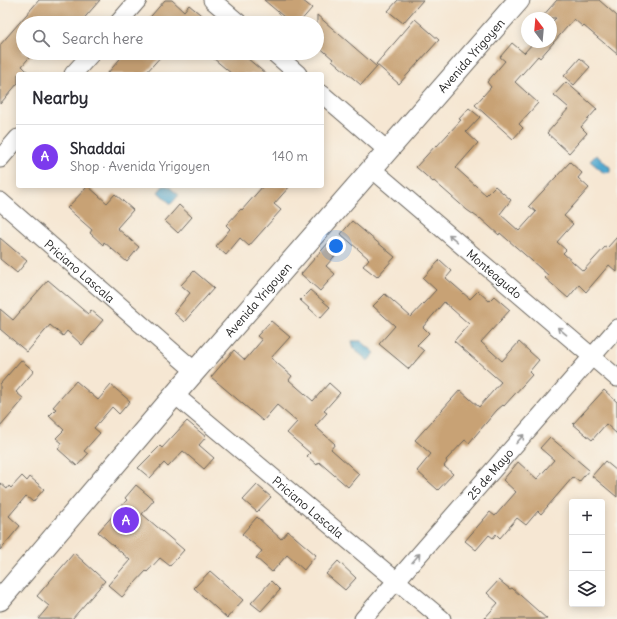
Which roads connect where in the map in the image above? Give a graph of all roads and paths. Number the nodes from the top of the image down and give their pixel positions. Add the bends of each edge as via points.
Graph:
1 (138, 0) edge
2 (212, 0) edge
3 (519, 0) edge
4 (124, 16) edge
5 (231, 16) edge
6 (86, 60) edge
7 (282, 60) edge
8 (75, 72) edge
9 (296, 72) edge
10 (324, 96) edge
11 (16, 140) edge
12 (388, 151) junction
13 (0, 159) edge
14 (372, 169) junction
15 (0, 201) edge
16 (617, 328) edge
17 (592, 357) junction
18 (196, 372) junction
19 (617, 378) edge
20 (175, 395) junction
21 (396, 580) junction
22 (0, 600) edge
23 (363, 619) edge
24 (442, 619) edge

1 - 4 street
2 - 5 street
3 - 12 main road, Avenida Yrigoyen
6 - 8 street
7 - 9 street
10 - 12 street
11 - 13 street
12 - 14 main road, Avenida Yrigoyen
17 -> 14 street, Monteagudo
14 - 18 main road, Avenida Yrigoyen
15 - 18 street, Priciano Lascala
16 - 17 street, 25 de Mayo
17 - 19 street, Monteagudo
21 -> 17 street, 25 de Mayo
18 - 20 main road, Avenida Yrigoyen
20 - 21 street, Priciano Lascala
20 - 22 main road, Avenida Yrigoyen
21 - 23 street, 25 de Mayo
21 - 24 street, Priciano Lascala

